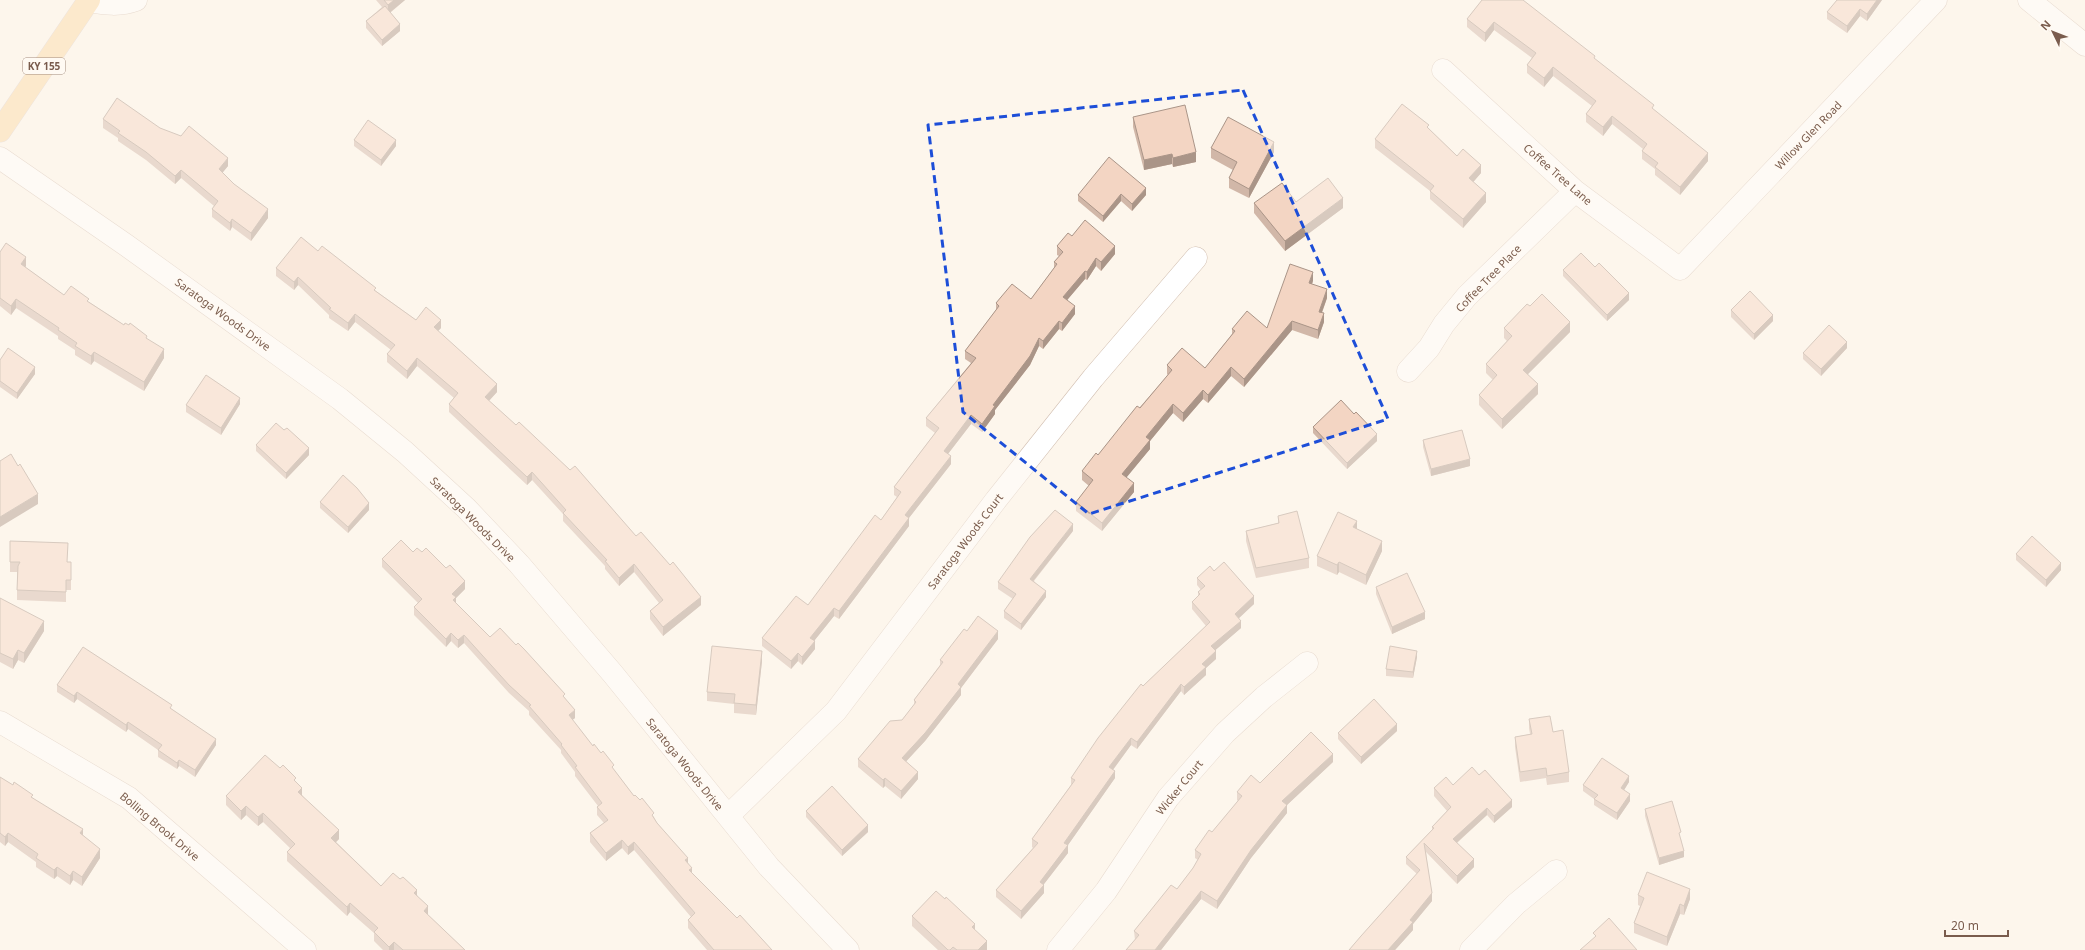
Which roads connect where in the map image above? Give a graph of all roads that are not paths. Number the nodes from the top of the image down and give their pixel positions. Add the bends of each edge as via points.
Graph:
1 (89, 0) edge
2 (136, 0) edge
3 (1936, 0) edge
4 (2029, 0) edge
5 (2085, 45) edge
6 (1443, 70) dead end
7 (0, 131) edge
8 (0, 158) edge
9 (1575, 191) junction
10 (1196, 258) dead end
11 (1680, 269) joint
12 (1408, 371) dead end
13 (1307, 663) dead end
14 (0, 722) edge
15 (728, 816) junction
16 (1556, 871) dead end
17 (305, 950) edge
18 (848, 950) edge
19 (1058, 950) edge
20 (1471, 950) edge

1 - 2 street via 105,4 125,4
1 - 7 main road, KY 155
3 - 11 street, Willow Glen Road
4 - 5 street
6 - 9 street, Coffee Tree Lane
8 - 15 street, Saratoga Woods Drive via 340,399 405,452 466,508 519,564 613,674
9 - 11 street, Coffee Tree Lane
9 - 12 street, Coffee Tree Place via 1467,296 1444,324 1429,348
10 - 15 street, Saratoga Woods Court via 1093,378 996,500 836,711
13 - 19 street, Wicker Court via 1264,697 1225,733 1168,798 1106,891
14 - 17 street, Bolling Brook Drive via 129,798
15 - 18 street, Saratoga Woods Drive via 769,867
16 - 20 street via 1516,904

